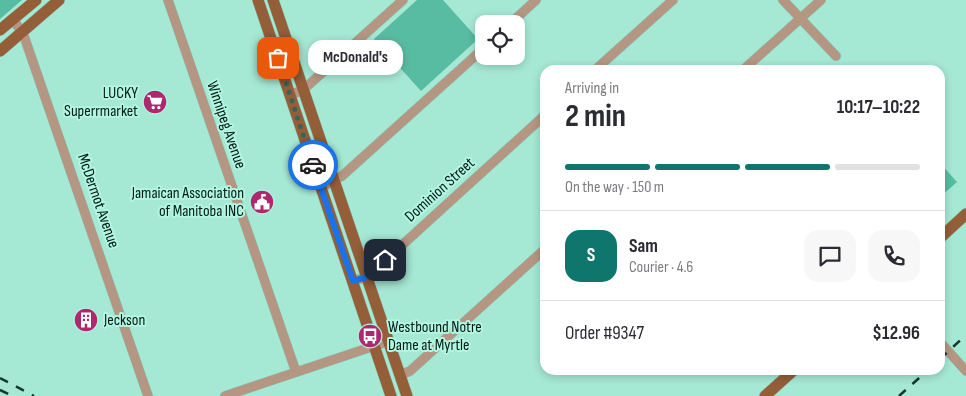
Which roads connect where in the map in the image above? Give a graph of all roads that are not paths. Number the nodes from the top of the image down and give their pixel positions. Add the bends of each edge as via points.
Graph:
1 (36, 0) edge
2 (59, 0) edge
3 (168, 0) edge
4 (273, 0) edge
5 (403, 0) edge
6 (536, 0) edge
7 (673, 0) edge
8 (783, 0) edge
9 (820, 0) edge
10 (262, 1) edge
11 (520, 15) edge
12 (13, 19) junction
13 (800, 19) junction
14 (0, 30) edge
15 (23, 31) junction
16 (0, 51) edge
17 (475, 56) edge
18 (836, 56) dead end
19 (601, 65) edge
20 (749, 65) edge
21 (304, 90) junction
22 (290, 95) junction
23 (540, 121) edge
24 (334, 181) junction
25 (320, 188) junction
26 (966, 214) edge
27 (945, 233) edge
28 (540, 254) edge
29 (367, 277) junction
30 (353, 281) junction
31 (389, 341) junction
32 (374, 346) junction
33 (945, 348) edge
34 (966, 371) edge
35 (296, 372) junction
36 (400, 375) junction
37 (788, 375) edge
38 (148, 396) edge
39 (225, 396) edge
40 (391, 396) edge
41 (407, 396) edge
42 (765, 396) edge

1 - 12 main road
2 - 15 main road
3 - 35 street, Winnipeg Avenue
4 - 21 main road
5 - 21 street
6 - 11 street
7 - 19 street
8 - 13 street
9 - 13 street
10 - 22 main road
12 - 14 main road
12 - 15 street, McDermot Avenue
13 - 18 street
13 - 20 street
15 - 16 main road
15 - 38 street, McDermot Avenue
17 - 24 street
21 - 22 street
21 - 24 main road
22 - 25 main road
23 - 29 street, Dominion Street
24 - 25 street
24 - 29 main road
25 - 30 main road
26 - 27 main road
28 - 36 street via 410,372
29 - 30 street, Dominion Street
29 - 31 main road
30 - 32 main road
31 - 32 street
31 - 36 main road
32 - 35 street
32 - 40 main road
33 - 34 street
35 - 39 street
36 - 41 main road
37 - 42 main road

